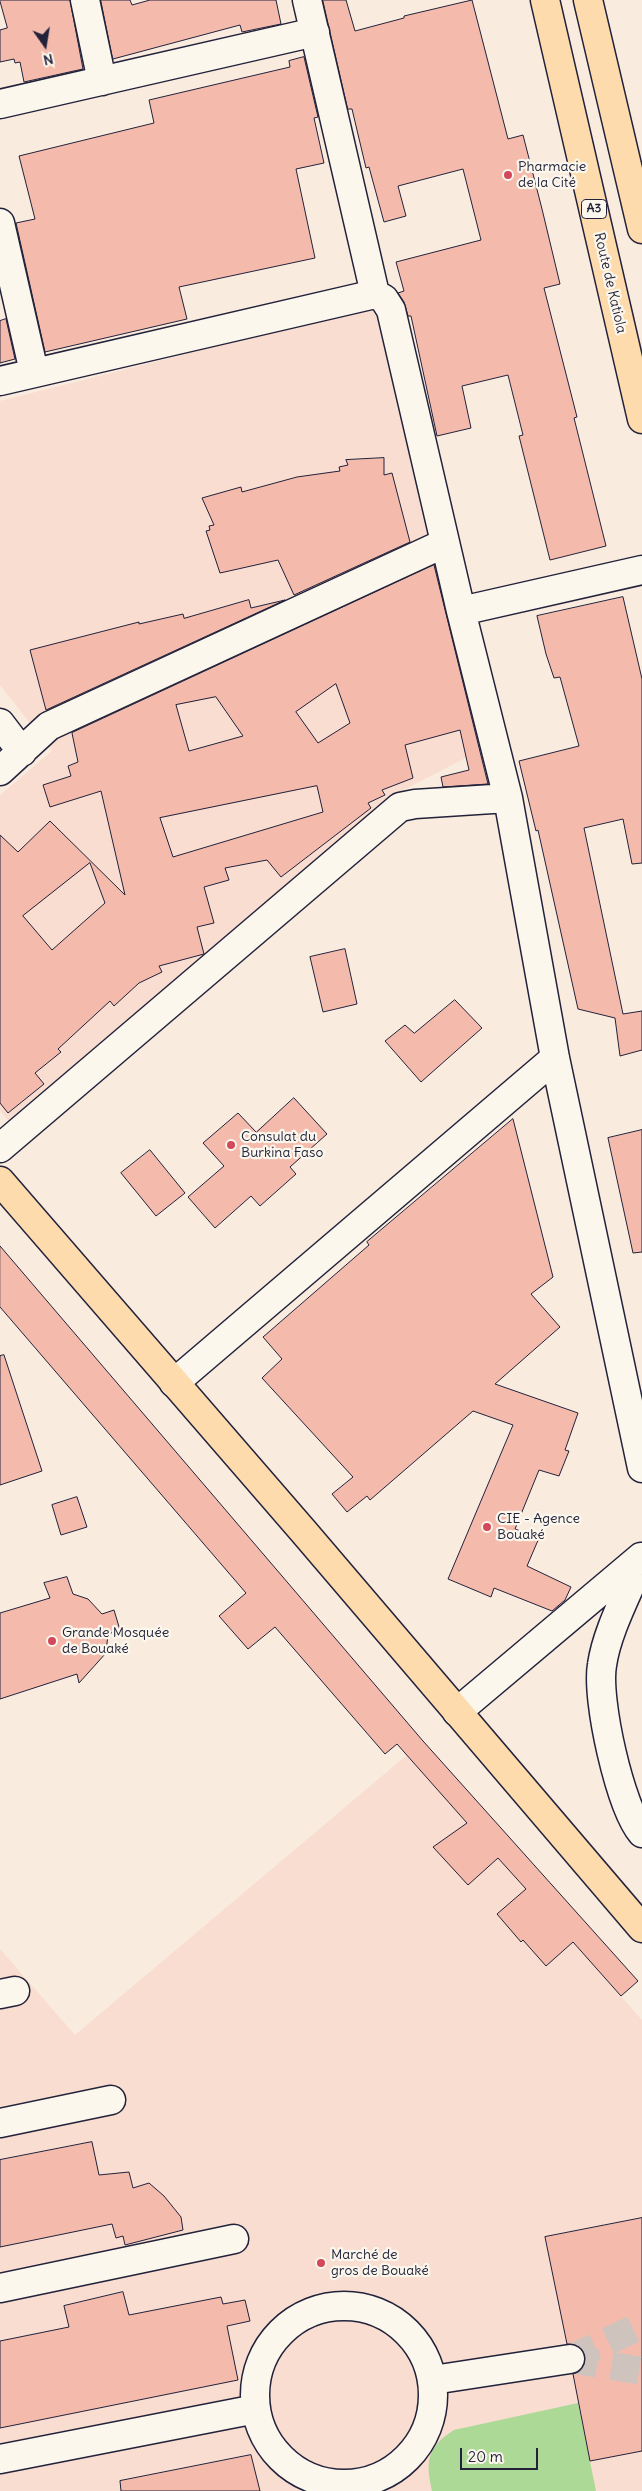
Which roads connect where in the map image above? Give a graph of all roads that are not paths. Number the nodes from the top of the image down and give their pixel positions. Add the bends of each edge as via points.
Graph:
1 (85, 0) edge
2 (307, 0) edge
3 (545, 0) edge
4 (588, 0) edge
5 (315, 32) junction
6 (102, 81) junction
7 (0, 104) edge
8 (0, 223) edge
9 (642, 229) edge
10 (375, 294) junction
11 (34, 372) junction
12 (0, 382) edge
13 (642, 419) edge
14 (445, 543) junction
15 (642, 570) edge
16 (461, 611) junction
17 (0, 723) edge
18 (22, 752) junction
19 (0, 770) edge
20 (508, 798) junction
21 (555, 1058) junction
22 (0, 1148) edge
23 (0, 1181) edge
24 (174, 1383) junction
25 (642, 1468) edge
26 (642, 1557) edge
27 (457, 1712) junction
28 (642, 1834) edge
29 (642, 1928) edge
30 (111, 2100) dead end
31 (0, 2123) edge
32 (234, 2239) dead end
33 (0, 2288) edge
34 (570, 2359) dead end
35 (432, 2380) junction
36 (256, 2409) junction
37 (0, 2459) edge
38 (389, 2482) edge

1 - 6 street
2 - 5 street
3 - 13 main road, Route de Katiola / A3
4 - 9 main road
5 - 6 street
5 - 10 street
6 - 7 street
8 - 11 street
10 - 11 street
10 - 14 street via 384,299 391,310
11 - 12 street
14 - 16 street
14 - 18 street via 50,726
15 - 16 street
16 - 20 street
17 - 18 street
18 - 19 street
20 - 21 street
20 - 22 street via 400,807
21 - 24 street
21 - 25 street
23 - 24 main road
24 - 27 main road
26 - 27 street
26 - 28 street via 601,1666 601,1686 613,1757 625,1803
27 - 29 main road
30 - 31 street
32 - 33 street
34 - 35 street
35 - 36 street via 424,2353 407,2331 385,2315 358,2306 329,2307 302,2316 279,2334 263,2357 255,2384
35 - 38 street via 433,2407 425,2434
36 - 37 street
36 - 38 street via 264,2435 278,2454 296,2469 317,2480 341,2484

